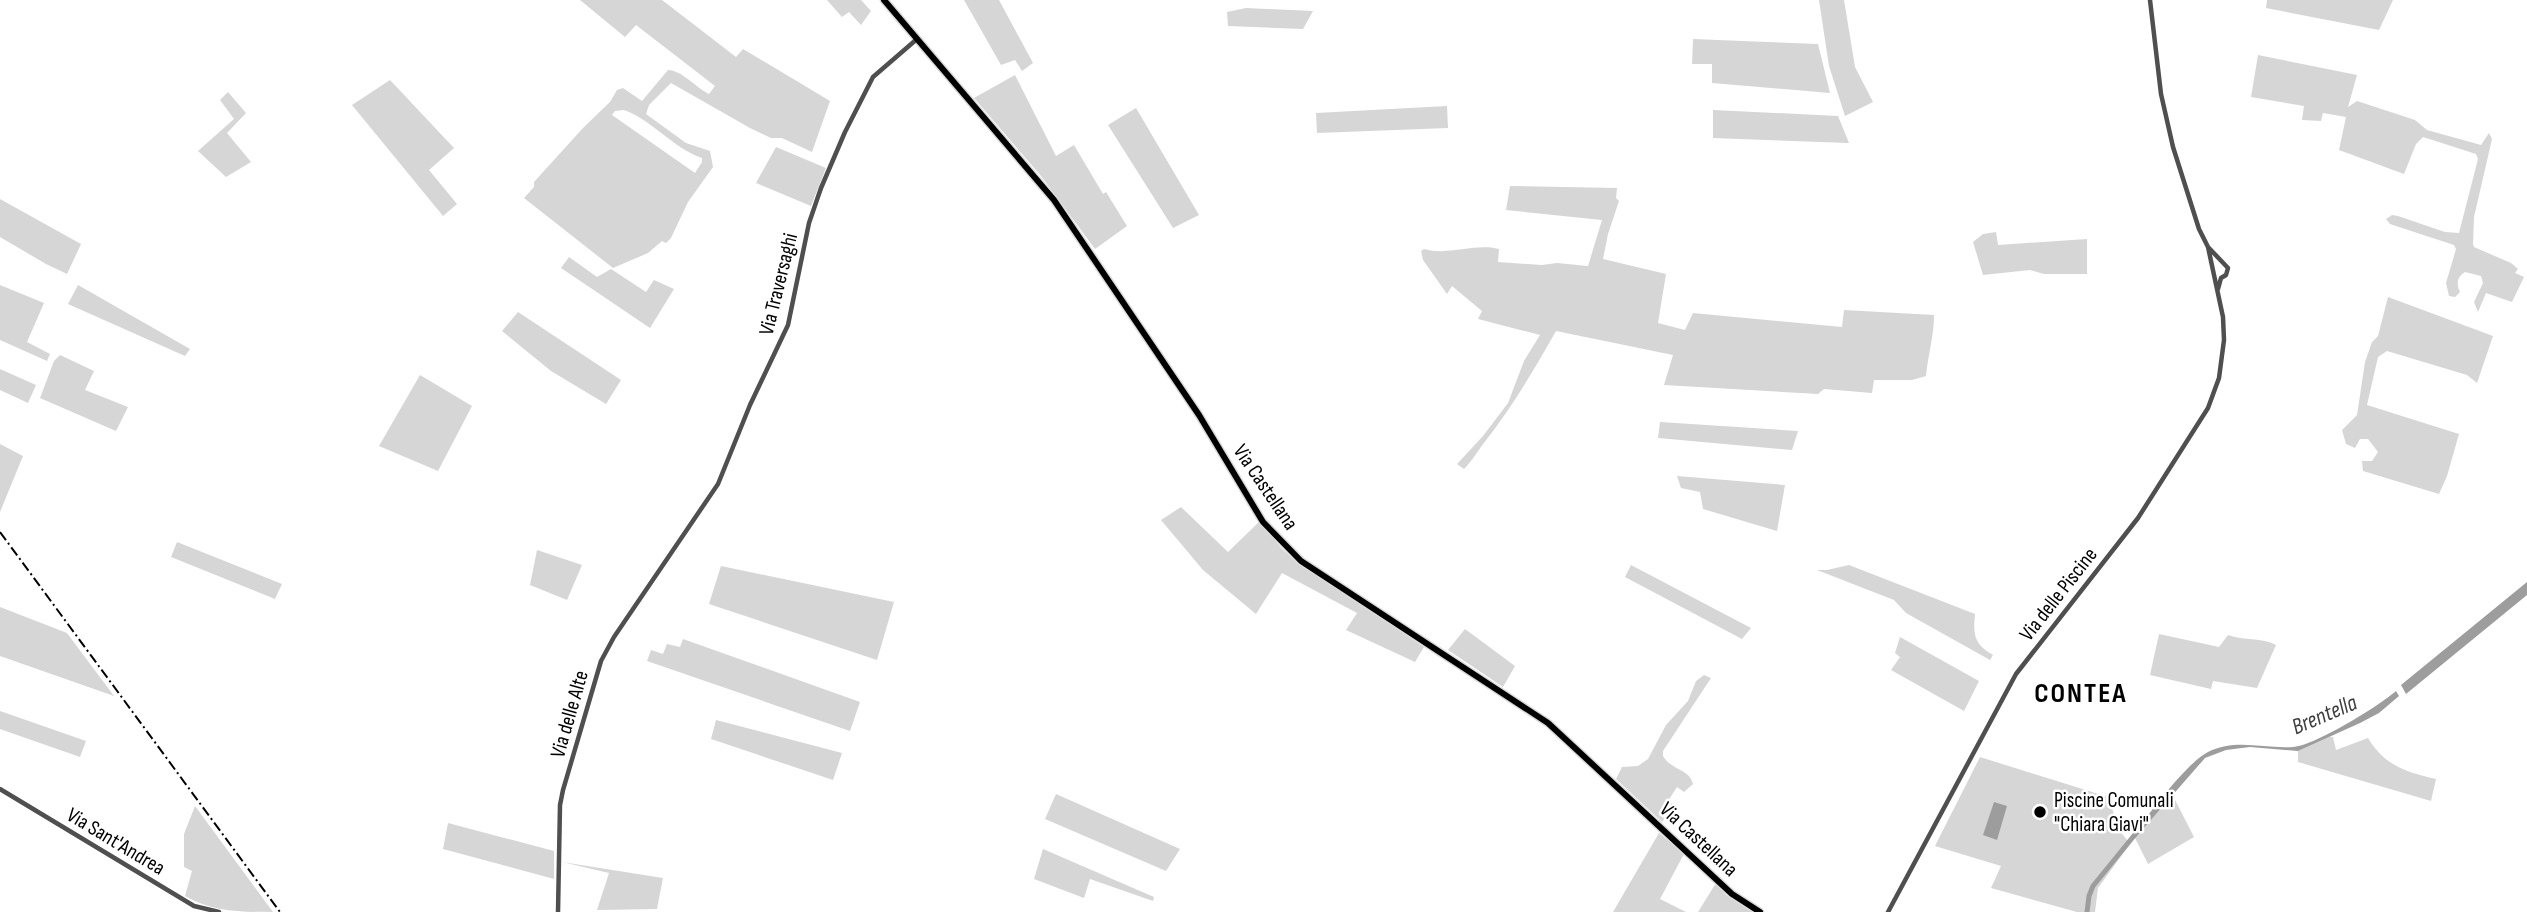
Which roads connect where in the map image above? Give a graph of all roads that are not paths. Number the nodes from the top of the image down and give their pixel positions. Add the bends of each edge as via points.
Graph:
1 (884, 0) edge
2 (2150, 0) edge
3 (918, 38) junction
4 (2208, 247) junction
5 (2221, 261) junction
6 (2212, 267) junction
7 (2214, 276) junction
8 (2221, 278) junction
9 (2217, 292) junction
10 (677, 548) joint
11 (0, 789) edge
12 (219, 912) edge
13 (558, 912) edge
14 (1760, 912) edge
15 (1888, 912) edge

1 - 3 main road, Via Castellana
2 - 4 street via 2166,120
3 - 10 street, Via Traversaghi via 873,76 845,132 809,223 788,325 722,477
3 - 14 main road, Via Castellana via 1054,200 1199,415 1263,522 1282,543 1310,567 1548,723 1732,894
4 - 5 street
4 - 6 street, Via delle Piscine
5 - 6 street
5 - 8 street, Via delle Piscine via 2228,271
6 - 7 street, Via delle Piscine
7 - 8 street
7 - 9 street, Via delle Piscine
8 - 9 street, Via delle Piscine
9 - 15 street, Via delle Piscine via 2224,353 2208,408 2138,518 2017,674
10 - 13 street, Via delle Alte via 601,661 562,797
11 - 12 street, Via Sant'Andrea via 194,906

